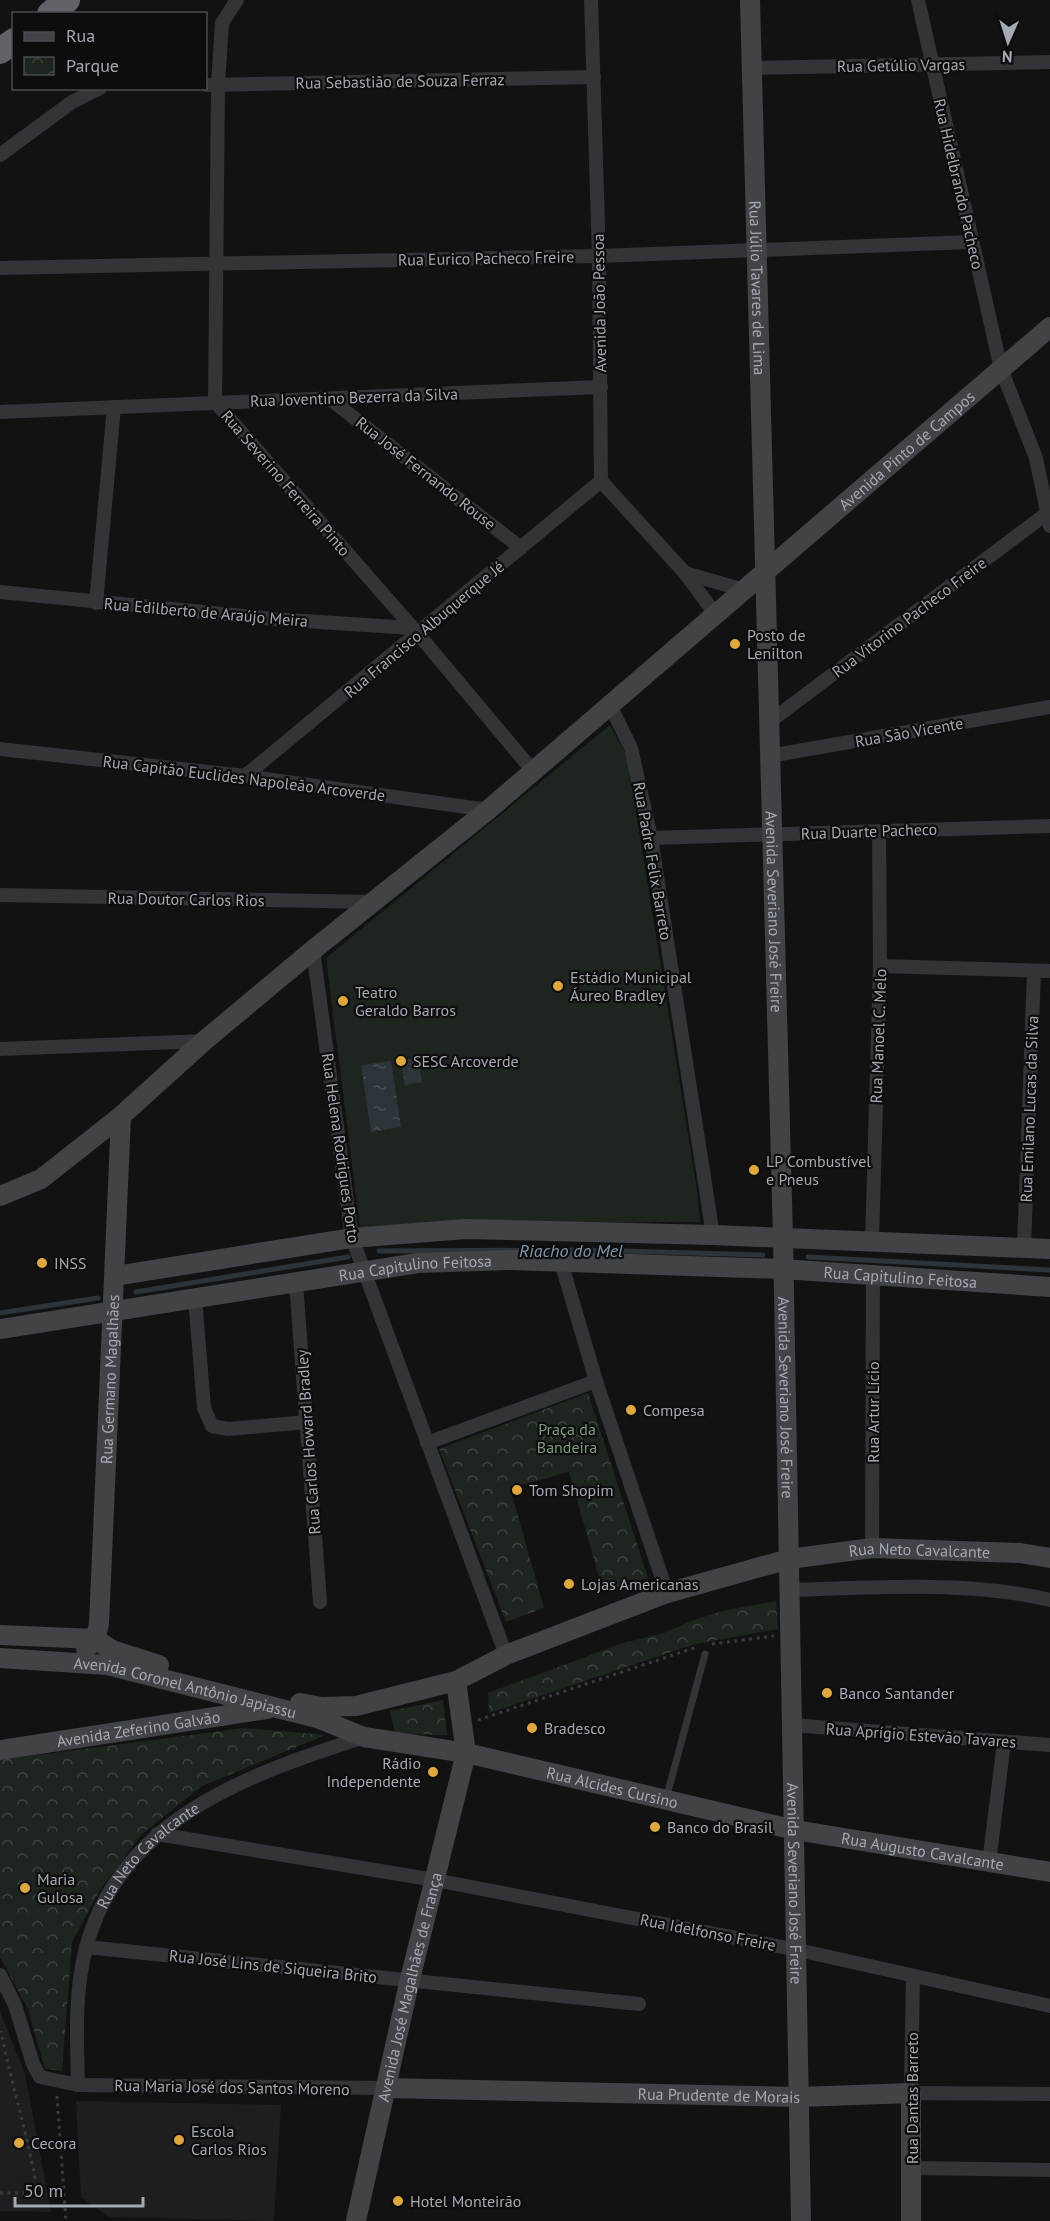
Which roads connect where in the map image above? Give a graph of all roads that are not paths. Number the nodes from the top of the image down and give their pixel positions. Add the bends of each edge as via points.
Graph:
1 (67, 0) edge
2 (237, 0) edge
3 (591, 0) edge
4 (750, 0) edge
5 (918, 0) edge
6 (52, 12) edge
7 (1050, 62) edge
8 (932, 64) junction
9 (752, 68) junction
10 (594, 77) junction
11 (212, 85) edge
12 (96, 90) edge
13 (0, 155) edge
14 (972, 242) junction
15 (756, 251) junction
16 (599, 256) junction
17 (215, 263) junction
18 (0, 268) edge
19 (1050, 327) edge
20 (1001, 369) junction
21 (601, 387) junction
22 (330, 399) junction
23 (214, 402) junction
24 (114, 407) junction
25 (0, 412) edge
26 (601, 481) junction
27 (1049, 516) edge
28 (521, 548) junction
29 (685, 573) junction
30 (763, 574) junction
31 (744, 590) junction
32 (0, 592) edge
33 (96, 603) junction
34 (716, 615) junction
35 (416, 631) junction
36 (610, 705) junction
37 (1050, 707) edge
38 (768, 723) junction
39 (0, 748) edge
40 (769, 756) junction
41 (533, 771) junction
42 (245, 776) junction
43 (488, 810) junction
44 (1050, 826) edge
45 (879, 831) junction
46 (771, 834) junction
47 (651, 838) junction
48 (0, 895) edge
49 (373, 902) junction
50 (313, 950) junction
51 (880, 966) junction
52 (1035, 971) junction
53 (1050, 971) edge
54 (204, 1041) junction
55 (0, 1049) edge
56 (121, 1116) junction
57 (0, 1196) edge
58 (713, 1235) junction
59 (352, 1238) junction
60 (783, 1238) junction
61 (872, 1241) junction
62 (1024, 1248) junction
63 (1050, 1249) edge
64 (561, 1262) junction
65 (782, 1269) junction
66 (363, 1271) junction
67 (115, 1276) junction
68 (873, 1277) junction
69 (296, 1283) junction
70 (1050, 1287) edge
71 (195, 1298) junction
72 (114, 1310) junction
73 (0, 1329) edge
74 (596, 1381) junction
75 (307, 1422) junction
76 (427, 1443) junction
77 (872, 1548) junction
78 (1050, 1558) edge
79 (789, 1559) junction
80 (789, 1590) junction
81 (667, 1593) junction
82 (1050, 1600) edge
83 (320, 1602) dead end
84 (0, 1635) edge
85 (95, 1639) junction
86 (705, 1654) dead end
87 (506, 1655) junction
88 (0, 1658) edge
89 (60, 1660) junction
90 (456, 1681) junction
91 (276, 1707) junction
92 (792, 1725) junction
93 (364, 1737) junction
94 (1004, 1742) junction
95 (1050, 1745) edge
96 (0, 1749) edge
97 (466, 1753) junction
98 (666, 1800) junction
99 (795, 1830) junction
100 (157, 1834) junction
101 (989, 1863) junction
102 (1050, 1872) edge
103 (435, 1880) junction
104 (86, 1947) junction
105 (798, 1950) junction
106 (0, 1975) edge
107 (913, 1976) junction
108 (410, 1979) junction
109 (639, 2004) dead end
110 (1050, 2006) edge
111 (78, 2085) junction
112 (387, 2088) junction
113 (911, 2093) junction
114 (1050, 2094) edge
115 (800, 2097) junction
116 (912, 2169) junction
117 (1050, 2170) edge
118 (356, 2221) edge
119 (801, 2221) edge
120 (911, 2221) edge

1 - 6 highway
2 - 11 street, Rua Severino Ferreira Pinto via 222,23
3 - 10 street, Avenida João Pessoa
4 - 9 street, Rua Júlio Tavares de Lima
5 - 8 street, Rua Hidelbrando Pacheco
7 - 8 street, Rua Getúlio Vargas
8 - 9 street, Rua Getúlio Vargas
8 - 14 street, Rua Hidelbrando Pacheco
9 - 15 street, Rua Júlio Tavares de Lima
10 - 11 street, Rua Sebastião de Souza Ferraz
10 - 16 street, Avenida João Pessoa
11 - 17 street, Rua Severino Ferreira Pinto
12 - 13 street via 72,102
14 - 15 street, Rua Eurico Pacheco Freire
14 - 20 street, Rua Hidelbrando Pacheco
15 - 16 street, Rua Eurico Pacheco Freire
15 - 30 street, Rua Júlio Tavares de Lima
16 - 17 street, Rua Eurico Pacheco Freire
16 - 21 street, Avenida João Pessoa
17 - 18 street, Rua Eurico Pacheco Freire
17 - 23 street, Rua Severino Ferreira Pinto
19 - 20 street, Avenida Pinto de Campos
20 - 27 street, Rua Hidelbrando Pacheco via 1036,458
20 - 30 street, Avenida Pinto de Campos
21 - 22 street, Rua Joventino Bezerra da Silva
21 - 26 street, Avenida João Pessoa
22 - 23 street, Rua Joventino Bezerra da Silva
22 - 28 street, Rua José Fernando Rouse
23 - 24 street, Rua Joventino Bezerra da Silva
23 - 35 street, Rua Severino Ferreira Pinto
24 - 25 street, Rua Joventino Bezerra da Silva
24 - 33 street
26 - 28 street, Rua Francisco Albuquerque Jé
26 - 29 street
27 - 38 street, Rua Vitorino Pacheco Freire
28 - 35 street, Rua Francisco Albuquerque Jé
29 - 31 street
29 - 34 street
30 - 31 street, Avenida Pinto de Campos
30 - 38 street, Avenida Severiano José Freire
31 - 34 street, Avenida Pinto de Campos
32 - 33 street, Rua Edilberto de Araújo Meira
33 - 35 street, Rua Edilberto de Araújo Meira
34 - 36 street, Avenida Pinto de Campos
35 - 41 street, Rua Severino Ferreira Pinto
35 - 42 street, Rua Francisco Albuquerque Jé
36 - 41 street, Avenida Pinto de Campos
36 - 47 street, Rua Padre Felix Barreto via 631,748
37 - 40 street, Rua São Vicente
38 - 40 street, Avenida Severiano José Freire
39 - 42 street, Rua Capitão Euclides Napoleão Arcoverde
40 - 46 street, Avenida Severiano José Freire
41 - 43 street, Avenida Pinto de Campos
42 - 43 street, Rua Capitão Euclides Napoleão Arcoverde
43 - 49 street, Avenida Pinto de Campos
44 - 45 street, Rua Duarte Pacheco
45 - 46 street, Rua Duarte Pacheco
45 - 51 street, Rua Manoel C. Melo
46 - 47 street, Rua Duarte Pacheco
46 - 60 street, Avenida Severiano José Freire
47 - 58 street, Rua Padre Felix Barreto
48 - 49 street, Rua Doutor Carlos Rios
49 - 50 street, Avenida Pinto de Campos
50 - 54 street, Avenida Pinto de Campos
50 - 59 street, Rua Helena Rodrigues Porto
51 - 52 street
51 - 61 street, Rua Manoel C. Melo
52 - 53 street
52 - 62 street, Rua Emilano Lucas da Silva
54 - 55 street
54 - 56 street, Avenida Pinto de Campos
56 - 57 street, Avenida Pinto de Campos via 41,1179
56 - 67 street, Rua Germano Magalhães
58 - 59 street, Rua Capitulino Feitosa via 465,1229
58 - 60 street, Rua Capitulino Feitosa
59 - 66 street, Rua Helena Rodrigues Porto
59 - 67 street, Rua Capitulino Feitosa
60 - 61 street, Rua Capitulino Feitosa
60 - 65 street, Avenida Severiano José Freire
61 - 62 street, Rua Capitulino Feitosa
62 - 63 street, Rua Capitulino Feitosa
64 - 65 street, Rua Capitulino Feitosa
64 - 66 street, Rua Capitulino Feitosa via 453,1260
64 - 74 street
65 - 68 street, Rua Capitulino Feitosa
65 - 79 street, Avenida Severiano José Freire
66 - 69 street, Rua Capitulino Feitosa
66 - 76 street, Rua Helena Rodrigues Porto
67 - 72 street, Rua Germano Magalhães
68 - 70 street, Rua Capitulino Feitosa
68 - 77 street, Rua Artur Lício
69 - 71 street, Rua Capitulino Feitosa
69 - 75 street, Rua Carlos Howard Bradley
71 - 72 street, Rua Capitulino Feitosa
71 - 75 street via 204,1408 212,1426 228,1430
72 - 73 street, Rua Capitulino Feitosa
72 - 85 street, Rua Germano Magalhães via 99,1624
74 - 76 street
74 - 81 street
75 - 83 street, Rua Carlos Howard Bradley
76 - 87 street
77 - 78 street, Rua Neto Cavalcante via 1020,1553
77 - 79 street, Rua Neto Cavalcante
79 - 80 street, Avenida Severiano José Freire
79 - 81 street
80 - 82 street via 1009,1591
80 - 92 street, Avenida Severiano José Freire
81 - 87 street
84 - 85 street, Avenida Coronel Antônio Japiassu
85 - 89 street via 77,1655
85 - 90 street via 112,1650 190,1674 322,1707 356,1706
86 - 98 lane
87 - 90 street
88 - 89 street, Avenida Coronel Antônio Japiassu
89 - 91 street, Avenida Coronel Antônio Japiassu via 107,1665
90 - 97 street
91 - 93 street, Avenida Coronel Antônio Japiassu
91 - 96 street, Avenida Zeferino Galvão
92 - 94 street, Rua Aprígio Estevão Tavares
92 - 99 street, Avenida Severiano José Freire
93 - 97 street, Avenida Coronel Antônio Japiassu
93 - 100 street, Rua Neto Cavalcante via 260,1773 205,1801
94 - 95 street, Rua Aprígio Estevão Tavares
94 - 101 street
97 - 98 street, Rua Alcides Cursino
97 - 103 street, Avenida José Magalhães de França
98 - 99 street, Rua Alcides Cursino
99 - 101 street, Rua Augusto Cavalcante
99 - 105 street, Avenida Severiano José Freire
100 - 103 street, Rua Idelfonso Freire
100 - 104 street, Rua Neto Cavalcante via 116,1884
101 - 102 street, Rua Augusto Cavalcante
103 - 105 street, Rua Idelfonso Freire
103 - 108 street, Avenida José Magalhães de França
104 - 108 street, Rua José Lins de Siqueira Brito
104 - 111 street, Rua Neto Cavalcante via 77,2016
105 - 107 street, Rua Idelfonso Freire
105 - 115 street, Avenida Severiano José Freire
106 - 111 street, Rua Maria José dos Santos Moreno via 15,2005 40,2077
107 - 110 street, Rua Idelfonso Freire
107 - 113 street, Rua Dantas Barreto
108 - 109 street, Rua José Lins de Siqueira Brito
108 - 112 street, Avenida José Magalhães de França
111 - 112 street, Rua Maria José dos Santos Moreno
112 - 115 street, Rua Prudente de Morais
112 - 118 street, Avenida José Magalhães de França
113 - 114 street, Rua Prudente de Morais
113 - 115 street, Rua Prudente de Morais
113 - 116 street, Rua Dantas Barreto
115 - 119 street, Avenida Severiano José Freire
116 - 117 street
116 - 120 street, Rua Dantas Barreto

